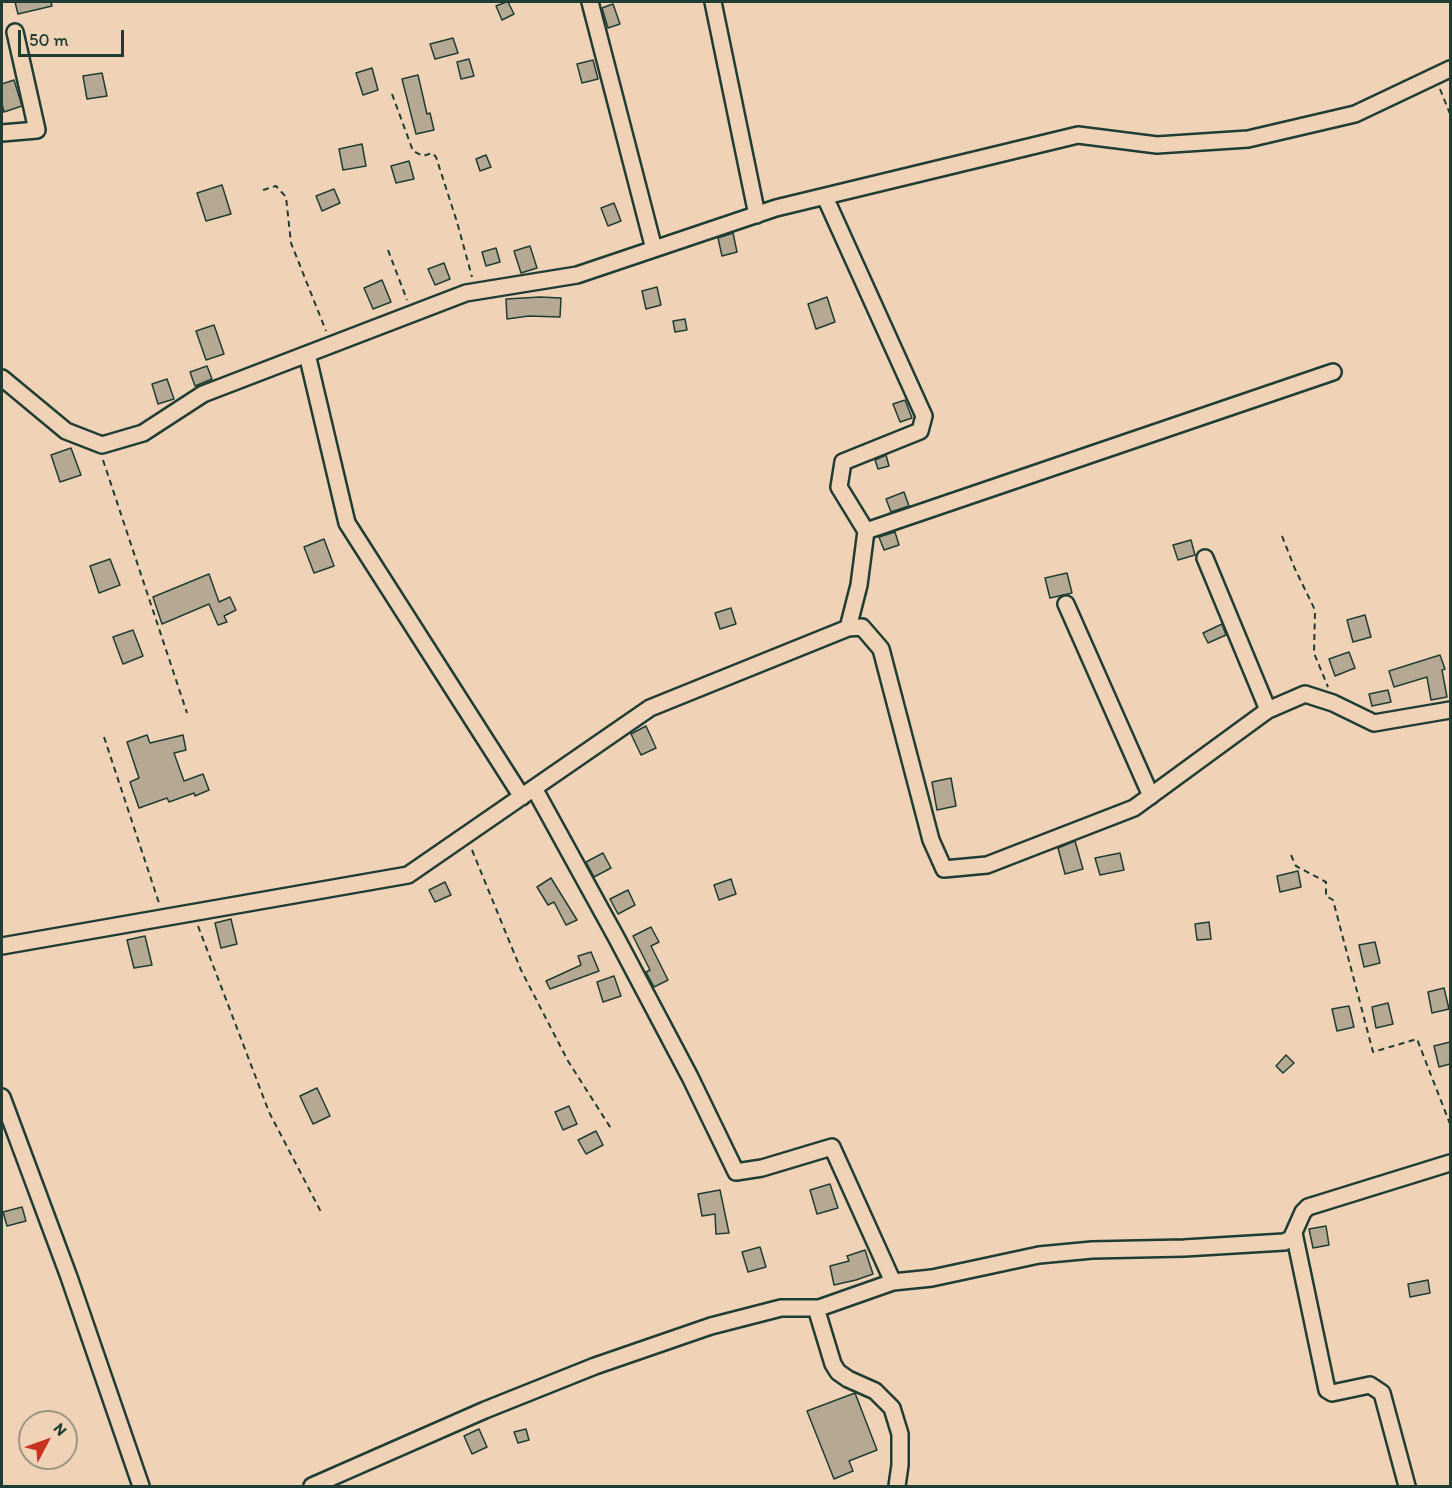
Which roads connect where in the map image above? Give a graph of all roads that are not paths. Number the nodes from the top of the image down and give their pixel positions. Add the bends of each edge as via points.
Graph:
1 (590, 2) edge
2 (714, 2) edge
3 (15, 32) dead end
4 (1450, 69) edge
5 (2, 133) edge
6 (825, 196) junction
7 (758, 214) junction
8 (654, 249) junction
9 (307, 354) junction
10 (1333, 372) dead end
11 (2, 378) edge
12 (866, 531) junction
13 (1204, 558) dead end
14 (1066, 604) dead end
15 (848, 628) junction
16 (1268, 710) junction
17 (1450, 710) edge
18 (528, 793) junction
19 (1151, 796) junction
20 (2, 946) edge
21 (2, 1097) edge
22 (1450, 1163) edge
23 (1294, 1233) junction
24 (893, 1282) junction
25 (816, 1308) junction
26 (141, 1486) edge
27 (312, 1486) edge
28 (897, 1486) edge
29 (1407, 1486) edge

1 - 8 street
2 - 7 street
3 - 5 street via 37,130
4 - 6 street via 1355,114 1248,139 1157,144 1078,135
6 - 7 street
6 - 12 street via 924,416 920,431 843,462 839,487
7 - 8 street
8 - 9 street via 576,275 466,293
9 - 11 street via 203,394 143,434 102,445 66,431
9 - 18 street via 347,523
10 - 12 street
12 - 15 street
13 - 16 street
14 - 19 street
15 - 18 street via 650,708
15 - 19 street via 862,627 881,649 931,840 944,869 987,865 1134,808
16 - 17 street via 1305,694 1374,723
16 - 19 street
18 - 20 street via 408,874
18 - 24 street via 690,1077 736,1172 832,1147
21 - 26 street
22 - 23 street via 1308,1208
23 - 24 street via 1284,1242 1039,1256
23 - 29 street via 1327,1390 1332,1393 1370,1385 1382,1393
24 - 25 street
25 - 27 street via 781,1308 741,1318 606,1362
25 - 28 street via 838,1372 875,1391 892,1408 900,1434

